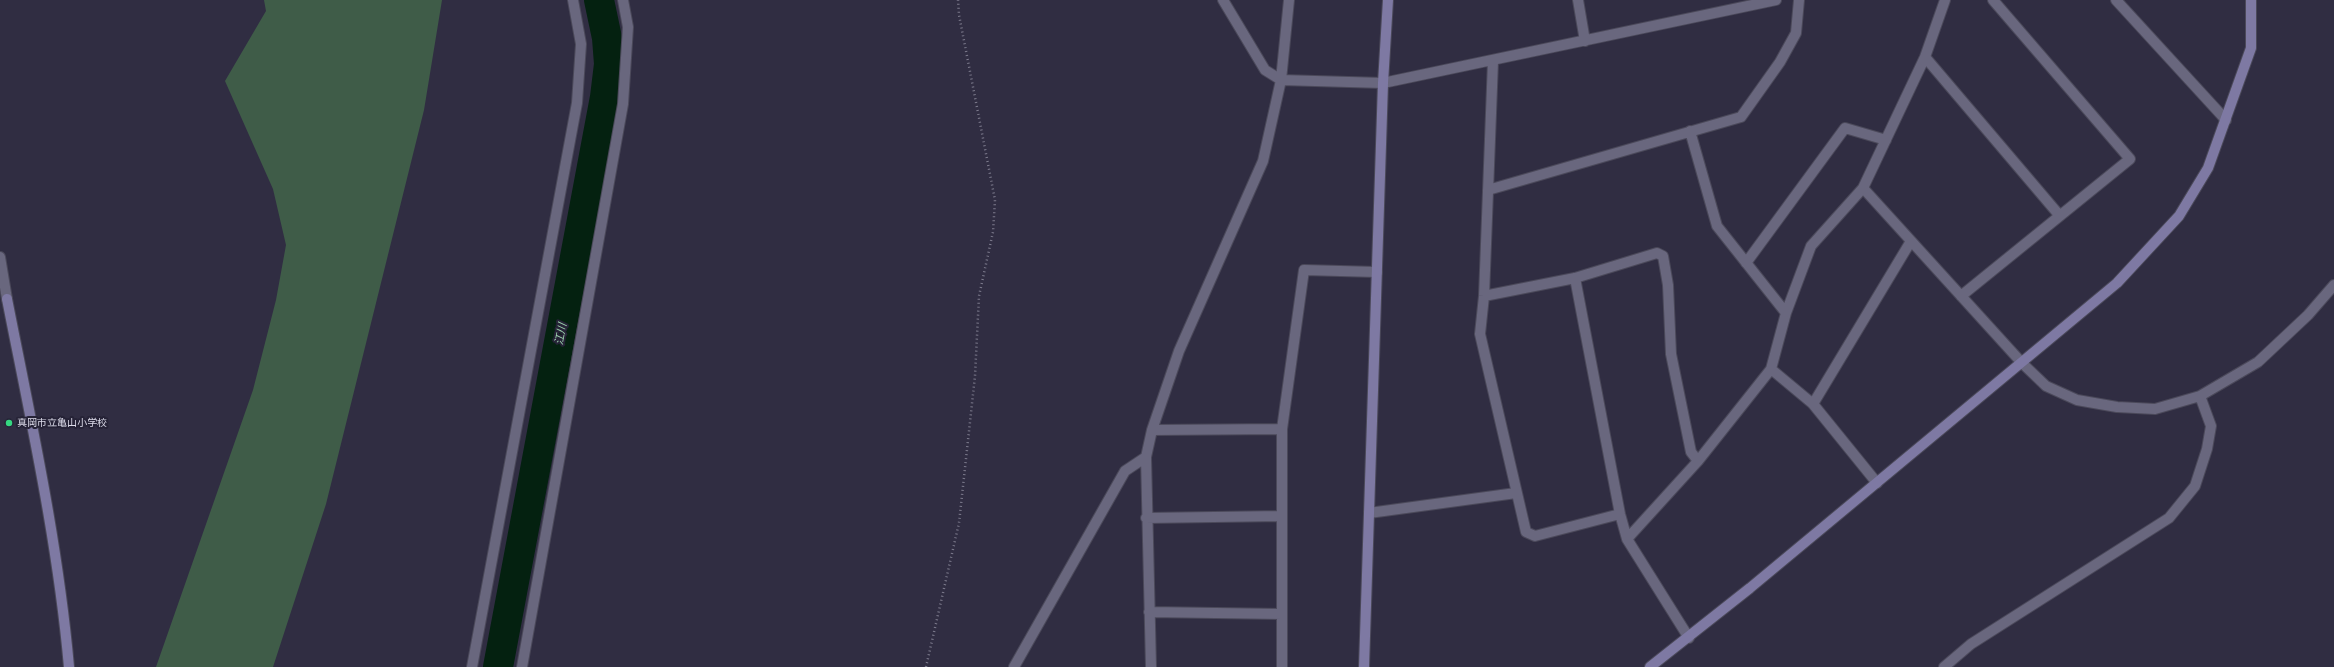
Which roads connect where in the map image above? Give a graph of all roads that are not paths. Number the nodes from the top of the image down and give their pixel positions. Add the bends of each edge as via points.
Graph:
1 (572, 0) edge
2 (623, 0) edge
3 (1223, 0) edge
4 (1289, 0) edge
5 (1388, 0) edge
6 (1578, 0) edge
7 (1776, 0) edge
8 (1799, 0) edge
9 (1944, 0) edge
10 (1993, 0) edge
11 (2116, 0) edge
12 (2251, 0) edge
13 (1585, 41) junction
14 (1925, 57) junction
15 (1493, 61) junction
16 (1281, 80) junction
17 (1383, 83) junction
18 (2226, 120) junction
19 (1690, 132) junction
20 (1886, 140) junction
21 (1863, 188) junction
22 (1488, 190) junction
23 (2060, 216) junction
24 (1911, 241) junction
25 (0, 257) edge
26 (1746, 264) junction
27 (1377, 272) junction
28 (1575, 278) junction
29 (2334, 285) edge
30 (1484, 296) junction
31 (1962, 296) junction
32 (2, 298) edge
33 (1786, 313) junction
34 (2022, 363) junction
35 (1771, 369) junction
36 (2200, 396) junction
37 (1813, 404) junction
38 (1282, 429) junction
39 (1152, 430) junction
40 (1146, 457) junction
41 (1698, 461) junction
42 (1877, 483) junction
43 (1516, 493) junction
44 (1369, 512) junction
45 (1620, 514) junction
46 (1282, 516) junction
47 (1146, 518) junction
48 (1627, 539) junction
49 (1149, 612) junction
50 (1282, 614) junction
51 (1689, 638) junction
52 (69, 667) edge
53 (472, 667) edge
54 (522, 667) edge
55 (1014, 667) edge
56 (1151, 667) edge
57 (1282, 667) edge
58 (1364, 667) edge
59 (1650, 667) edge
60 (1944, 667) edge

1 - 53 street via 581,44 577,103
2 - 54 street via 628,27 623,104
3 - 16 street via 1265,70
4 - 16 street
5 - 17 street
6 - 13 street
7 - 13 street
8 - 19 street via 1796,33 1780,62 1741,117
9 - 14 street
10 - 23 street via 2130,159
11 - 18 street
12 - 18 street via 2251,48
13 - 15 street
14 - 20 street
14 - 23 street
15 - 17 street
15 - 22 street
16 - 17 street
16 - 39 street via 1263,161 1179,351
17 - 27 street
18 - 34 street via 2208,168 2180,216 2117,283
19 - 22 street
19 - 26 street via 1717,226
20 - 21 street
20 - 26 street via 1845,128
21 - 24 street
21 - 33 street via 1811,246
22 - 30 street
23 - 31 street
24 - 31 street
24 - 37 street
25 - 32 street
26 - 33 street
27 - 38 street via 1304,270
27 - 44 street
28 - 30 street
28 - 41 street via 1657,253 1663,256 1668,285 1671,354 1691,452
28 - 45 street
29 - 36 street via 2308,315 2258,362
30 - 43 street via 1480,334
31 - 34 street
32 - 52 street via 37,453 58,574
33 - 35 street
34 - 36 street via 2046,386 2077,400 2117,407 2155,409
34 - 42 street
35 - 37 street
35 - 41 street
36 - 60 street via 2211,426 2207,449 2195,486 2169,518 1971,644
37 - 42 street
38 - 39 street
38 - 46 street
39 - 40 street
40 - 47 street
40 - 55 street via 1126,471
41 - 48 street
42 - 51 street
43 - 44 street
43 - 45 street via 1526,532 1535,536
44 - 58 street
45 - 48 street
46 - 47 street
46 - 50 street
47 - 49 street
48 - 51 street
49 - 50 street
49 - 56 street
50 - 57 street
51 - 59 street

